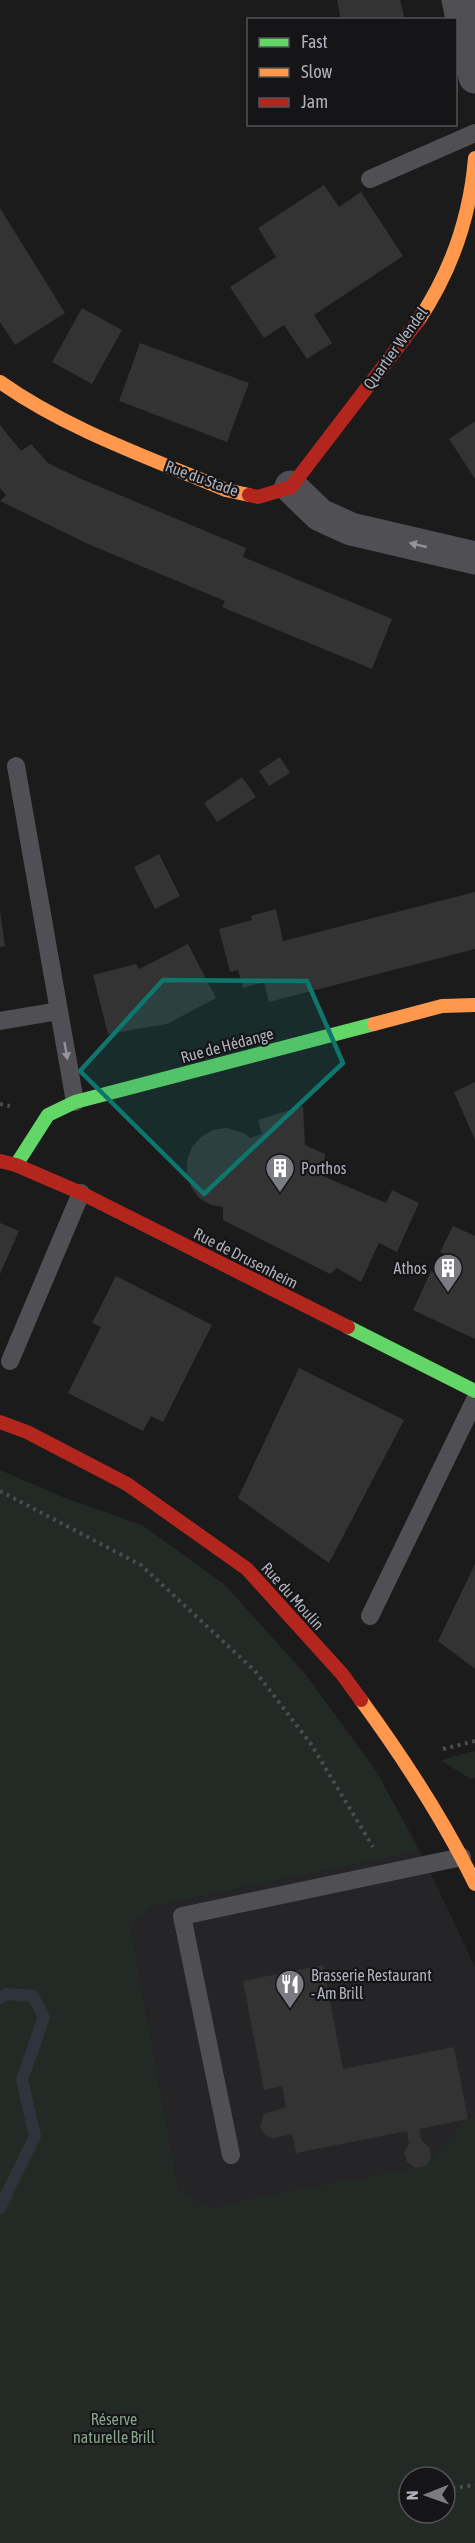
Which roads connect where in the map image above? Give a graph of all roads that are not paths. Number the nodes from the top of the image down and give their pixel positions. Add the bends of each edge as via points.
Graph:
1 (458, 0) edge
2 (475, 77) edge
3 (475, 133) edge
4 (475, 158) edge
5 (370, 179) dead end
6 (0, 382) edge
7 (291, 487) junction
8 (475, 558) edge
9 (16, 766) dead end
10 (475, 1005) edge
11 (59, 1011) junction
12 (0, 1021) edge
13 (75, 1102) junction
14 (0, 1161) edge
15 (16, 1165) junction
16 (81, 1193) junction
17 (10, 1361) dead end
18 (475, 1391) edge
19 (475, 1400) edge
20 (0, 1422) edge
21 (370, 1616) dead end
22 (462, 1857) junction
23 (475, 1884) edge
24 (231, 2156) dead end

1 - 2 street
3 - 5 lane
4 - 7 street, Quartier Wendel via 472,192 454,256 420,319
6 - 7 street, Rue du Stade via 95,435 226,490 258,496
8 -> 7 street via 351,529 320,515
9 - 11 lane
10 - 13 street, Rue de Hédange via 442,1006
11 - 12 lane
11 -> 13 lane
13 - 15 street, Rue de Hédange via 48,1115
14 - 15 street, Rue de Drusenheim
15 - 16 street, Rue de Drusenheim
16 - 17 lane
16 - 18 street, Rue de Drusenheim
19 - 21 lane
20 - 22 street, Rue du Moulin via 127,1484 247,1569 342,1674 404,1759
22 - 23 street, Rue du Moulin
22 - 24 lane via 182,1916

